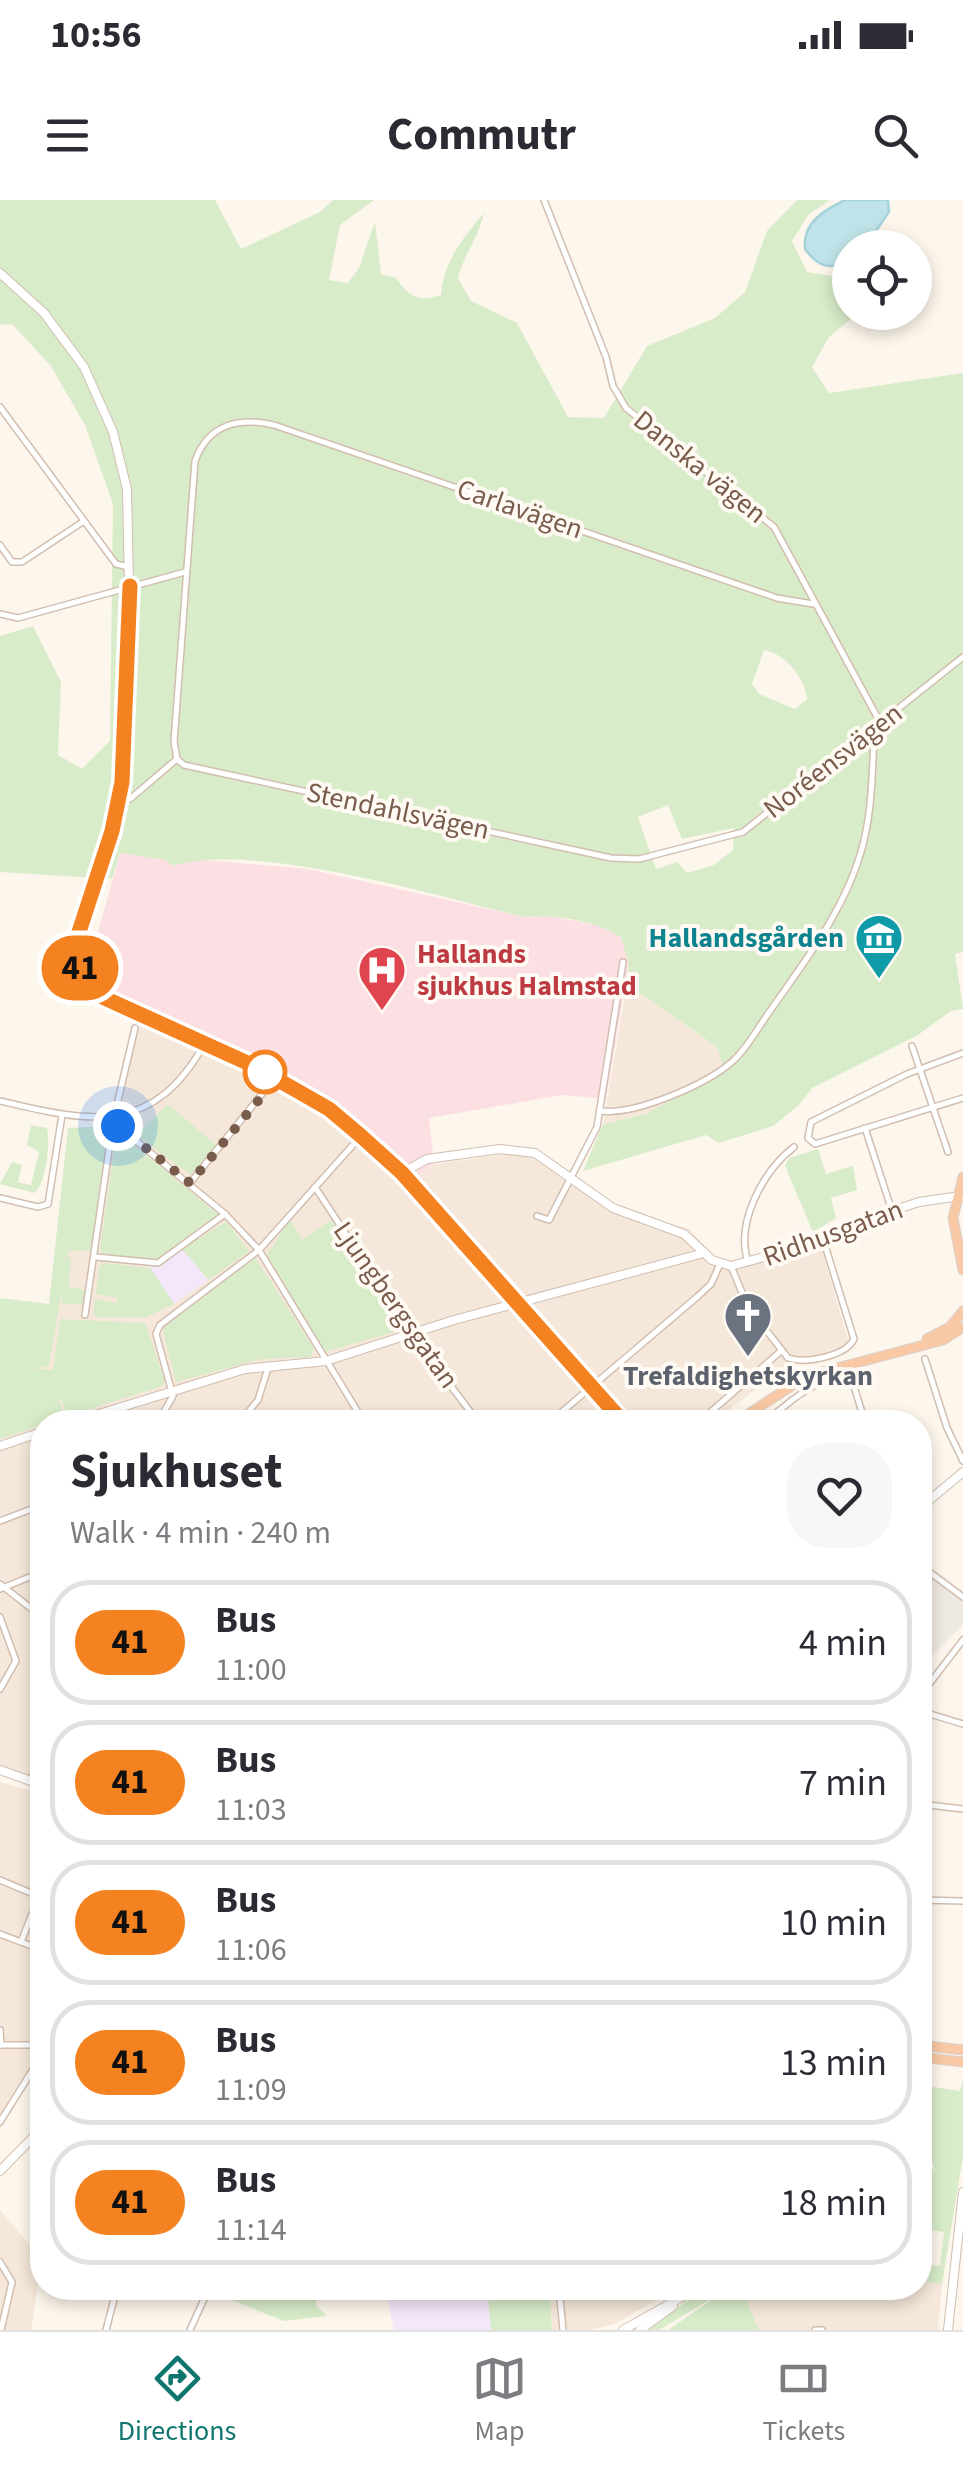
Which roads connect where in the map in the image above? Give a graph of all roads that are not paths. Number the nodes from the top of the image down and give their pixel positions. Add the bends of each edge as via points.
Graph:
1 (544, 200) edge
2 (0, 273) edge
3 (0, 406) edge
4 (84, 521) junction
5 (0, 545) edge
6 (129, 567) junction
7 (186, 572) junction
8 (130, 586) junction
9 (813, 604) junction
10 (0, 614) edge
11 (8, 619) junction
12 (0, 622) edge
13 (963, 657) edge
14 (881, 724) junction
15 (871, 731) junction
16 (177, 759) junction
17 (119, 801) junction
18 (693, 842) joint
19 (624, 962) dead end
20 (136, 1028) dead end
21 (205, 1043) junction
22 (912, 1046) dead end
23 (963, 1052) edge
24 (920, 1069) junction
25 (276, 1078) junction
26 (963, 1098) edge
27 (0, 1100) edge
28 (932, 1107) junction
29 (601, 1111) junction
30 (116, 1114) junction
31 (62, 1115) junction
32 (865, 1128) junction
33 (361, 1136) junction
34 (794, 1146) dead end
35 (948, 1152) dead end
36 (402, 1173) junction
37 (572, 1175) junction
38 (963, 1177) edge
39 (190, 1183) junction
40 (314, 1186) junction
41 (959, 1197) edge
42 (0, 1198) edge
43 (963, 1209) edge
44 (892, 1211) junction
45 (226, 1214) junction
46 (537, 1216) dead end
47 (823, 1239) junction
48 (259, 1250) junction
49 (704, 1253) junction
50 (96, 1257) junction
51 (716, 1262) junction
52 (749, 1264) junction
53 (731, 1266) junction
54 (963, 1270) edge
55 (516, 1303) junction
56 (85, 1315) dead end
57 (962, 1319) edge
58 (412, 1332) junction
59 (781, 1351) junction
60 (925, 1359) dead end
61 (326, 1361) junction
62 (268, 1366) junction
63 (592, 1388) junction
64 (172, 1390) junction
65 (119, 1410) edge
66 (163, 1410) edge
67 (250, 1410) edge
68 (357, 1410) edge
69 (469, 1410) edge
70 (565, 1410) edge
71 (612, 1410) edge
72 (713, 1410) edge
73 (755, 1410) edge
74 (781, 1410) edge
75 (861, 1410) edge
76 (30, 1436) edge
77 (0, 1446) edge
78 (963, 1461) edge
79 (961, 1477) edge
80 (932, 1499) edge
81 (30, 1509) edge
82 (0, 1520) edge
83 (932, 1573) edge
84 (30, 1576) edge
85 (2, 1587) edge
86 (963, 1597) edge
87 (30, 1608) edge
88 (0, 1616) edge
89 (2, 1626) edge
90 (963, 1640) edge
91 (932, 1680) edge
92 (0, 1689) edge
93 (932, 1715) edge
94 (963, 1724) edge
95 (0, 1770) edge
96 (30, 1780) edge
97 (932, 1805) edge
98 (963, 1808) edge
99 (0, 1880) edge
100 (30, 1893) edge
101 (932, 1900) edge
102 (963, 1901) edge
103 (30, 1919) edge
104 (0, 1934) edge
105 (21, 1942) junction
106 (30, 1945) edge
107 (0, 2030) edge
108 (1, 2045) edge
109 (30, 2045) edge
110 (932, 2046) edge
111 (963, 2050) edge
112 (932, 2058) edge
113 (963, 2062) edge
114 (30, 2074) edge
115 (0, 2122) edge
116 (30, 2140) edge
117 (0, 2171) edge
118 (963, 2192) edge
119 (0, 2262) edge
120 (114, 2300) edge
121 (204, 2300) edge
122 (560, 2300) edge
123 (677, 2300) edge
124 (681, 2300) edge
125 (1, 2330) edge
126 (106, 2330) edge
127 (190, 2330) edge
128 (563, 2330) edge
129 (623, 2330) edge
130 (640, 2330) edge
131 (948, 2330) edge

1 - 9 street, Danska vägen via 626,408 774,526
2 - 6 street via 58,329 102,405 127,489
3 - 4 street
4 - 5 street via 22,562 12,562
4 - 6 street via 116,564
6 - 8 street
7 - 8 street
7 - 9 street, Carlavägen via 195,460 208,436 250,420 777,598
7 - 16 street
8 - 11 street
8 - 17 street
9 - 14 street, Danska vägen
10 - 11 street
11 - 12 street
13 - 14 street, Noréensvägen
14 - 15 street, Noréensvägen
15 - 18 street, Noréensvägen via 744,832
15 - 29 street via 870,806 860,857 834,916 737,1058 639,1108
16 - 17 street
16 - 18 street, Stendahlsvägen via 611,858 639,860
17 - 21 street via 78,935 80,970 100,996
19 - 29 street
20 - 30 street
21 - 25 street
21 - 30 street via 162,1100
22 - 24 street
23 - 24 street
24 - 28 street
24 - 32 street via 810,1122 808,1138 815,1144
25 - 33 street
25 - 39 street
26 - 28 street
27 - 31 street
28 - 32 street
28 - 35 street
29 - 37 street
30 - 31 street
31 - 42 street via 48,1204
32 - 44 street
33 - 36 street
33 - 40 street
34 - 52 street via 775,1164 752,1208 741,1241
36 - 37 street via 423,1160 508,1148 535,1153
36 - 55 street
37 - 46 street via 549,1220
37 - 49 street via 612,1208 684,1234
38 - 41 highway
39 - 45 street
39 - 50 street via 113,1127
40 - 48 street
40 - 58 street, Ljungbergsgatan
41 - 43 street
41 - 44 street, Ridhusgatan
41 - 54 highway via 954,1228
44 - 47 street, Ridhusgatan
45 - 48 street
45 - 50 street via 158,1262
47 - 52 street, Ridhusgatan
47 - 59 street via 854,1344 794,1361
48 - 61 street
48 - 64 street via 160,1325 156,1334
49 - 51 street
49 - 55 street
50 - 56 street
51 - 53 street, Ridhusgatan
51 - 63 street via 713,1281 698,1298
52 - 53 street, Ridhusgatan
53 - 59 street via 748,1307
55 - 58 street
55 - 63 street
57 - 73 highway via 905,1347 807,1376
58 - 61 street
58 - 69 street, Ljungbergsgatan
59 - 72 street
60 - 78 street
61 - 62 street
61 - 68 street
62 - 64 street
62 - 67 street
63 - 70 street
63 - 71 street
64 - 65 street
64 - 66 street
74 - 75 street via 819,1384 843,1377 852,1380
76 - 77 street
79 - 80 street
81 - 82 street
83 - 86 street
84 - 85 street
85 - 87 street
88 - 89 street
89 - 92 street via 16,1660
90 - 91 street
93 - 94 street
95 - 96 street
97 - 98 street
99 - 100 street
101 - 102 street
103 - 105 street
104 - 105 street
105 - 106 street
107 - 108 street
108 - 109 street
110 - 111 highway
112 - 113 highway
114 - 115 street
116 - 117 street
118 - 131 street
119 - 125 street via 12,2282
120 - 126 street
121 - 127 street
122 - 128 street
123 - 129 street
124 - 130 street

